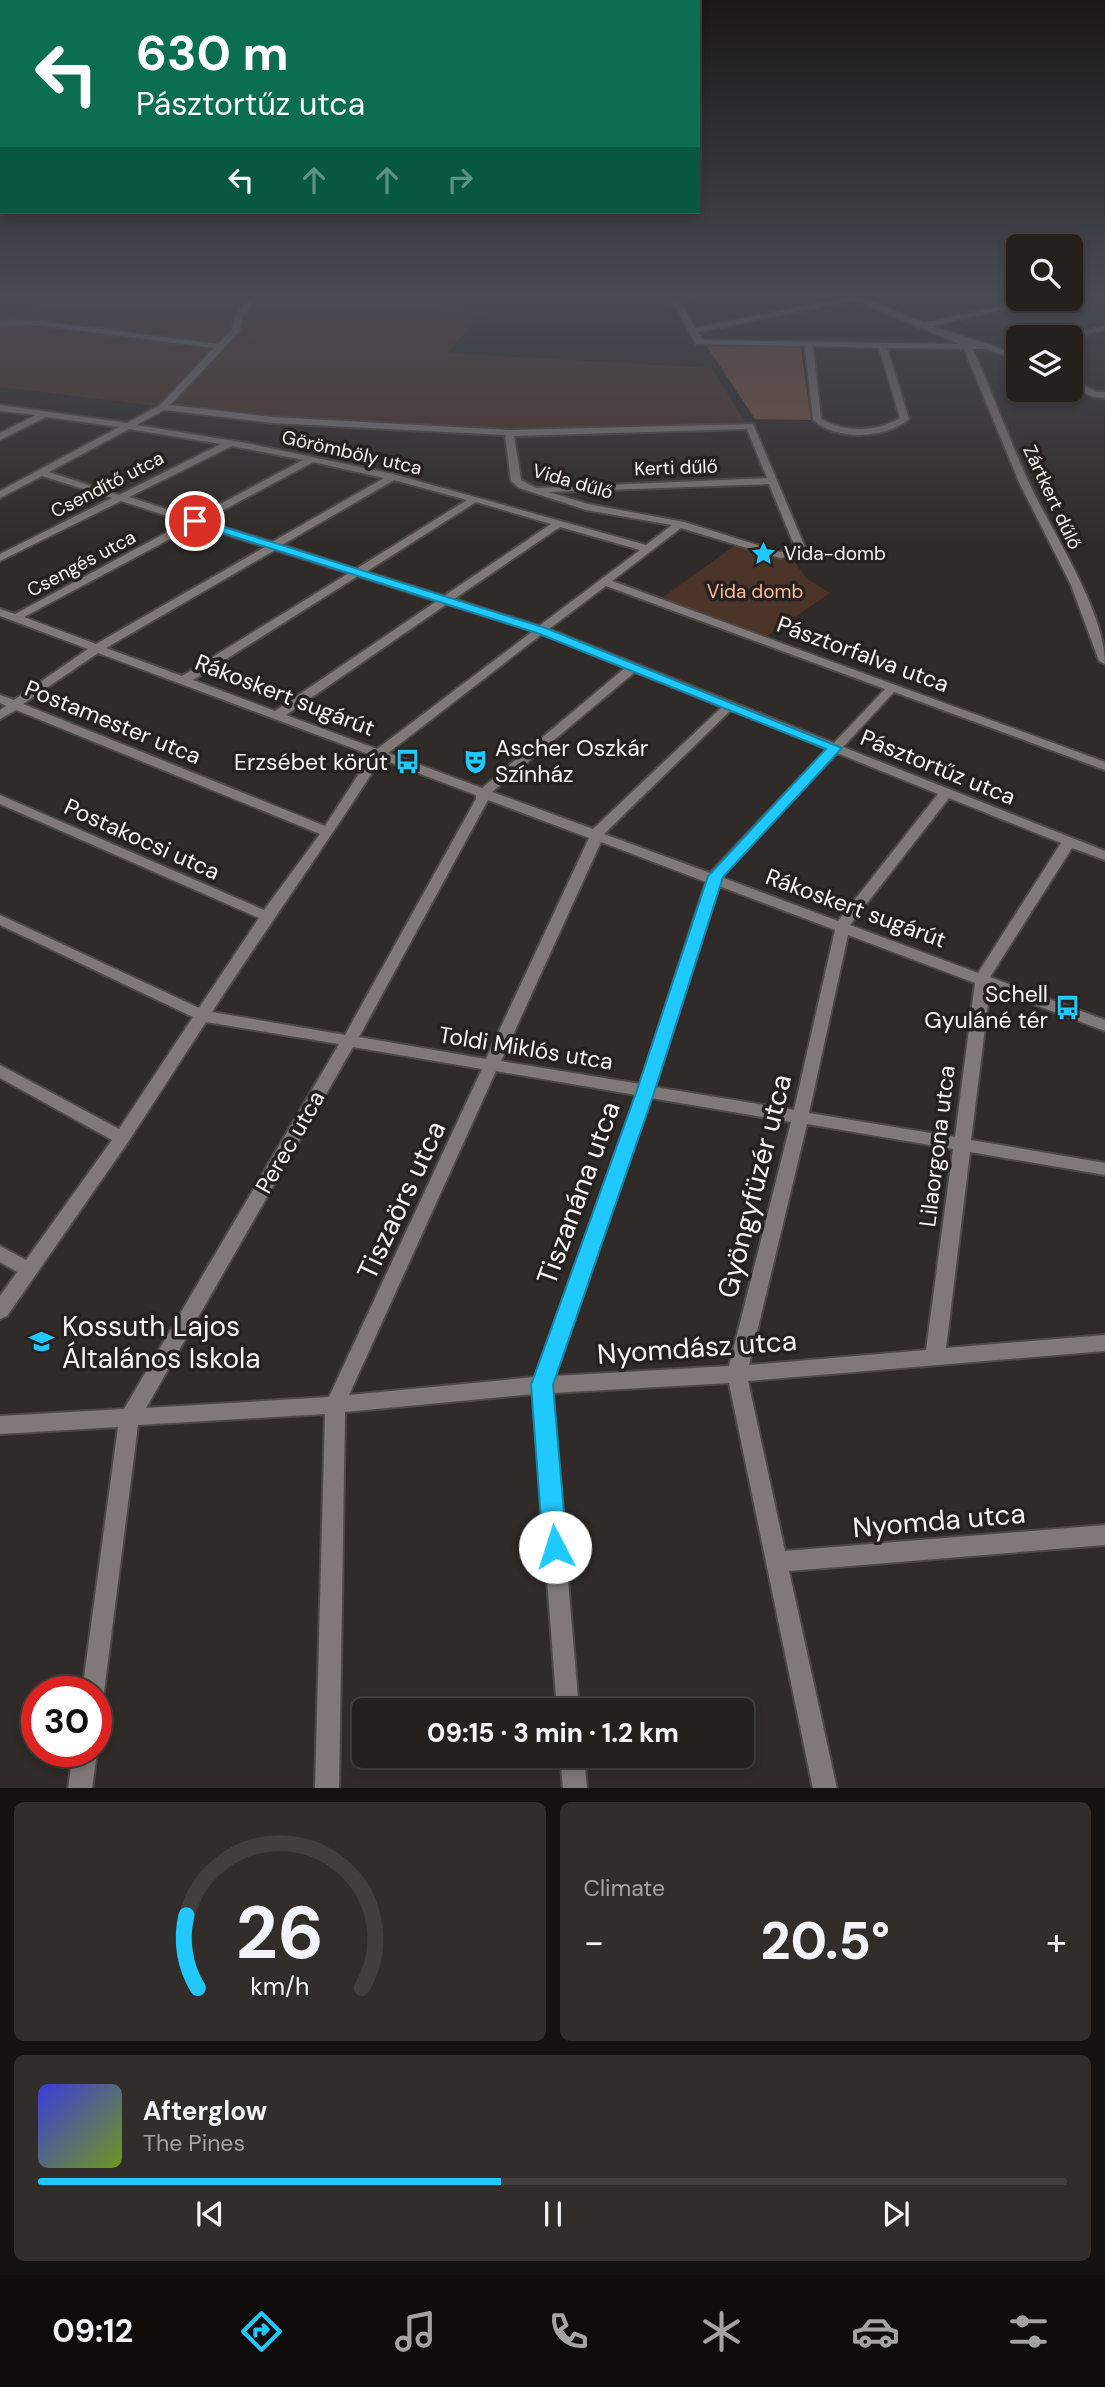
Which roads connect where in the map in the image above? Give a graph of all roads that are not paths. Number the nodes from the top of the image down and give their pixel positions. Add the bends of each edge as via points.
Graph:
1 (189, 380) edge
2 (813, 380) edge
3 (893, 380) edge
4 (982, 380) edge
5 (1083, 388) edge
6 (1105, 396) edge
7 (163, 407) junction
8 (0, 408) edge
9 (46, 414) junction
10 (129, 425) junction
11 (509, 433) junction
12 (0, 437) edge
13 (230, 443) junction
14 (311, 459) junction
15 (41, 473) junction
16 (393, 477) junction
17 (773, 481) junction
18 (538, 490) junction
19 (0, 495) edge
20 (118, 498) junction
21 (473, 500) junction
22 (195, 521) junction
23 (557, 524) junction
24 (680, 524) junction
25 (275, 546) junction
26 (648, 549) junction
27 (0, 558) edge
28 (357, 572) junction
29 (605, 582) junction
30 (446, 600) junction
31 (0, 612) edge
32 (15, 618) junction
33 (541, 630) junction
34 (97, 649) junction
35 (1105, 661) edge
36 (633, 667) junction
37 (183, 681) junction
38 (892, 688) junction
39 (0, 699) edge
40 (15, 705) junction
41 (729, 706) junction
42 (0, 715) edge
43 (276, 716) junction
44 (835, 748) junction
45 (378, 754) junction
46 (1105, 766) edge
47 (482, 794) junction
48 (945, 794) junction
49 (0, 799) edge
50 (328, 832) junction
51 (597, 836) junction
52 (1069, 842) junction
53 (1105, 856) edge
54 (714, 879) junction
55 (267, 916) junction
56 (0, 919) edge
57 (841, 927) junction
58 (981, 979) junction
59 (203, 1016) junction
60 (1105, 1026) edge
61 (349, 1041) junction
62 (492, 1066) junction
63 (0, 1071) edge
64 (646, 1090) junction
65 (800, 1118) junction
66 (122, 1138) junction
67 (961, 1144) junction
68 (1105, 1169) edge
69 (0, 1253) edge
70 (28, 1270) junction
71 (0, 1311) edge
72 (1105, 1343) edge
73 (935, 1357) junction
74 (737, 1374) junction
75 (542, 1385) junction
76 (335, 1405) junction
77 (129, 1419) junction
78 (0, 1425) edge
79 (1105, 1535) edge
80 (777, 1562) junction
81 (95, 1676) edge
82 (567, 1698) edge
83 (83, 1767) edge
84 (573, 1768) edge
85 (80, 1788) edge
86 (327, 1788) edge
87 (575, 1788) edge
88 (825, 1788) edge

1 - 7 street
2 - 3 street via 817,420 829,429 869,431 905,419
4 - 35 street, Zártkert dűlő via 1024,482 1076,585
5 - 6 street
7 - 10 street
7 - 11 street via 272,420
8 - 9 street, Görömböly utca
9 - 10 street, Görömböly utca
9 - 12 street
10 - 13 street, Görömböly utca
10 - 15 street
11 - 17 street via 750,426
11 - 18 street, Vida dűlő via 516,481
13 - 14 street, Görömböly utca
13 - 20 street, Csendítő utca
14 - 16 street, Görömböly utca
14 - 22 street, Csengés utca
15 - 19 street
15 - 20 street, Pásztortűz utca
16 - 21 street, Görömböly utca
16 - 25 street
17 - 18 street, Kerti dűlő
17 - 24 street, Vida dűlő via 800,547 794,554 780,555
18 - 24 street, Vida dűlő via 586,507
20 - 22 street, Pásztortűz utca
20 - 27 street, Csendítő utca
21 - 23 street, Görömböly utca
21 - 28 street
22 - 25 street, Pásztortűz utca
22 - 32 street, Csengés utca
23 - 26 street, Görömböly utca
23 - 30 street
24 - 26 street
25 - 28 street, Pásztortűz utca
25 - 34 street
26 - 29 street
28 - 30 street, Pásztortűz utca
28 - 37 street
29 - 33 street
29 - 38 street, Pásztorfalva utca
30 - 33 street, Pásztortűz utca
30 - 43 street
31 - 32 street, Rákoskert sugárút
32 - 34 street, Rákoskert sugárút
33 - 36 street, Pásztortűz utca
33 - 45 street
34 - 37 street, Rákoskert sugárút
34 - 40 street
36 - 41 street, Pásztortűz utca
36 - 47 street, Perec utca
37 - 43 street, Rákoskert sugárút
38 - 44 street, Tiszanána utca
38 - 46 street, Pásztorfalva utca
39 - 40 street, Postamester utca
40 - 42 street
40 - 50 street, Postamester utca
41 - 44 street, Pásztortűz utca
41 - 51 street, Tiszaörs utca
43 - 45 street, Rákoskert sugárút
44 - 48 street, Pásztortűz utca
44 - 54 street, Tiszanána utca
45 - 47 street, Rákoskert sugárút
45 - 50 street
47 - 51 street, Rákoskert sugárút
47 - 61 street, Perec utca
48 - 52 street, Pásztortűz utca
48 - 57 street, Gyöngyfüzér utca
49 - 55 street, Postakocsi utca
50 - 55 street
51 - 54 street, Rákoskert sugárút
51 - 62 street, Tiszaörs utca
52 - 53 street, Pásztortűz utca
52 - 58 street, Lilaorgona utca
54 - 57 street, Rákoskert sugárút
54 - 64 street, Tiszanána utca
55 - 59 street
56 - 59 street, Toldi Miklós utca
57 - 58 street, Rákoskert sugárút
57 - 65 street, Gyöngyfüzér utca
58 - 60 street, Rákoskert sugárút
58 - 67 street, Lilaorgona utca
59 - 61 street, Toldi Miklós utca
59 - 66 street
61 - 62 street, Toldi Miklós utca
61 - 77 street, Perec utca
62 - 64 street, Toldi Miklós utca
62 - 76 street, Tiszaörs utca
63 - 66 street
64 - 65 street, Toldi Miklós utca
64 - 75 street, Tiszanána utca
65 - 67 street, Toldi Miklós utca
65 - 74 street, Gyöngyfüzér utca
66 - 70 street
67 - 68 street, Toldi Miklós utca
67 - 73 street, Lilaorgona utca
69 - 70 street
70 - 71 street
72 - 73 street, Nyomdász utca
73 - 74 street, Nyomdász utca
74 - 75 street, Nyomdász utca
74 - 80 street, Gyöngyfüzér utca
75 - 76 street, Nyomdász utca
75 - 82 street, Tiszanána utca
76 - 77 street, Nyomdász utca
76 - 86 street, Tiszaörs utca
77 - 78 street, Nyomdász utca
77 - 81 street, Perec utca
79 - 80 street, Nyomda utca
80 - 88 street, Gyöngyfüzér utca
83 - 85 street
84 - 87 street

